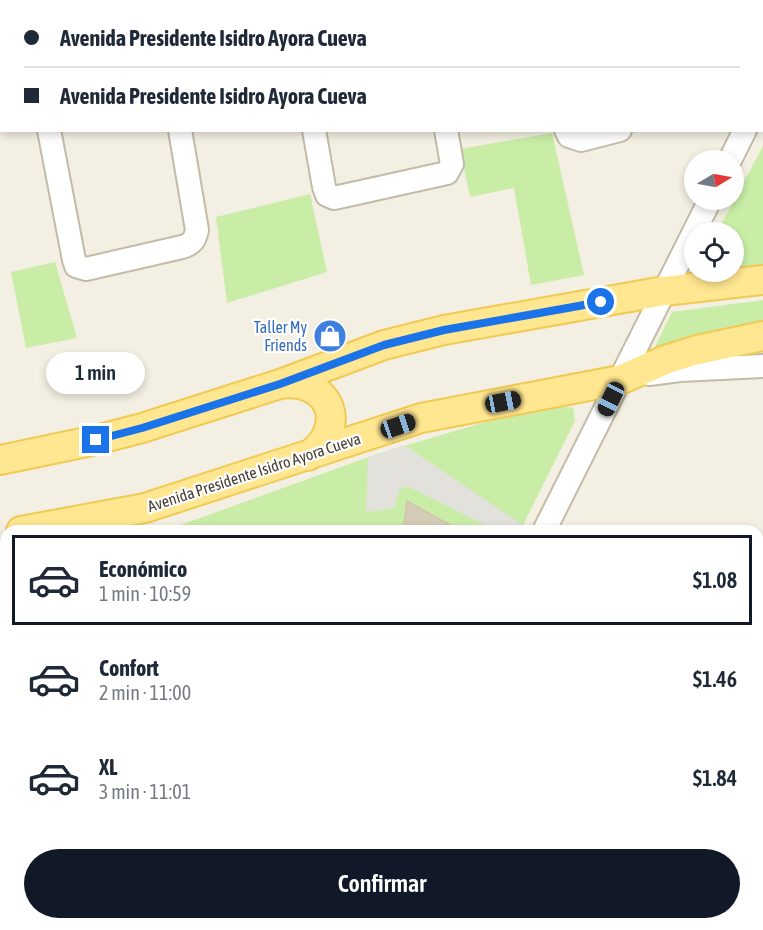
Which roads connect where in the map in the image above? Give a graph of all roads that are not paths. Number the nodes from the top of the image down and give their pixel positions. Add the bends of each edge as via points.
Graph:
1 (49, 132) edge
2 (180, 132) edge
3 (314, 132) edge
4 (446, 132) edge
5 (567, 132) edge
6 (612, 132) edge
7 (744, 132) edge
8 (735, 150) edge
9 (705, 210) edge
10 (763, 280) edge
11 (664, 291) junction
12 (763, 336) edge
13 (763, 366) edge
14 (625, 378) junction
15 (280, 384) junction
16 (308, 456) junction
17 (0, 460) edge
18 (60, 525) edge
19 (547, 525) edge

1 - 2 street via 74,260 76,266 86,269 182,247 195,239 197,230
3 - 4 street via 326,192 334,198 447,173 452,164
5 - 6 street via 581,140
7 - 8 street
9 - 11 street
10 - 11 main road
11 - 14 street
11 - 15 main road via 444,330 384,345
12 - 14 main road, Avenida Presidente Isidro Ayora Cueva via 697,350
13 - 14 street via 680,370
14 - 16 main road, Avenida Presidente Isidro Ayora Cueva via 421,418
14 - 19 street
15 - 16 main road via 309,385 328,406 328,435
15 - 17 main road via 142,428
16 - 18 main road, Avenida Presidente Isidro Ayora Cueva via 145,508

